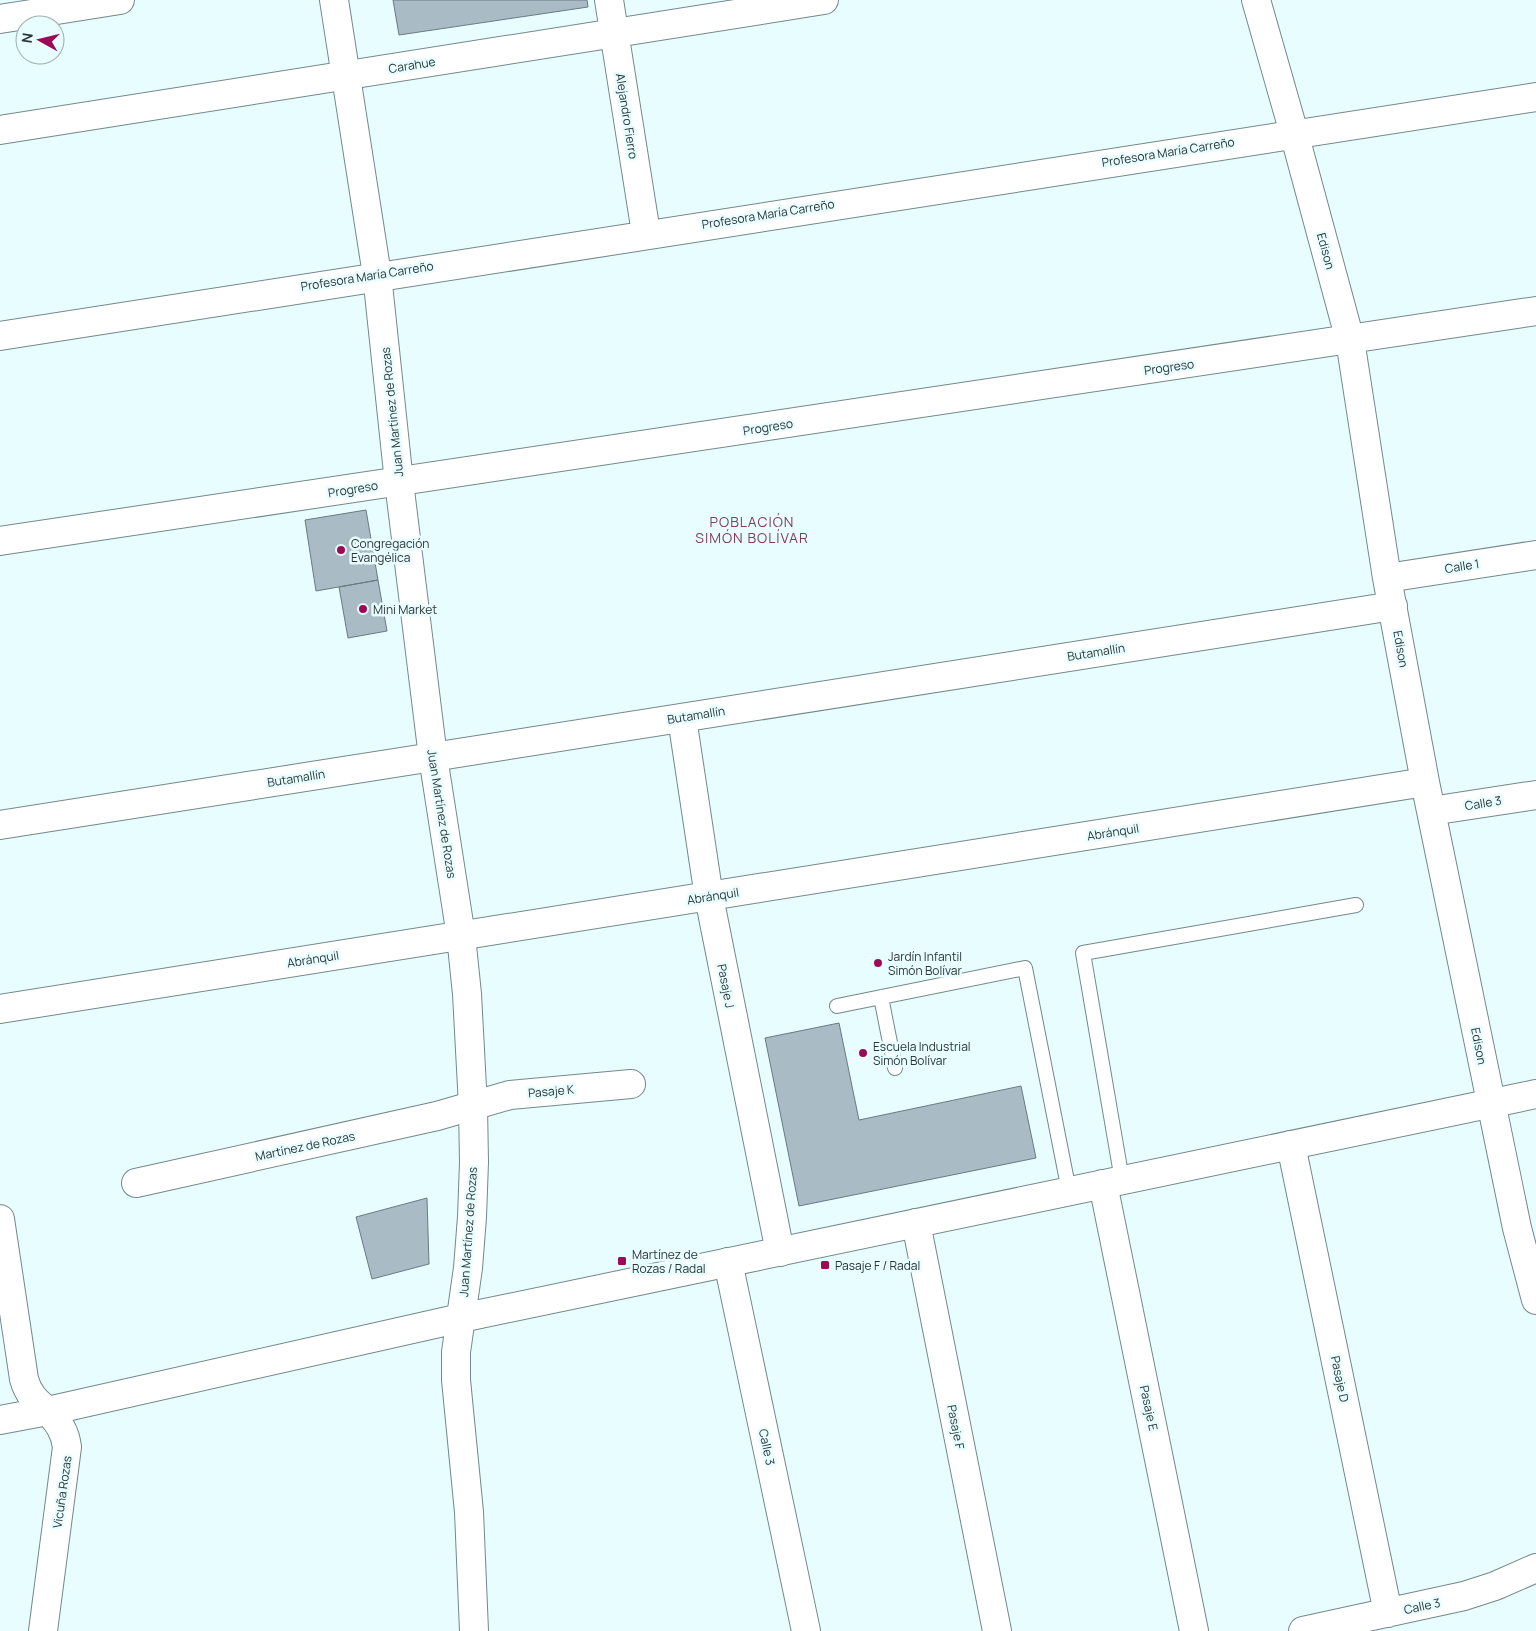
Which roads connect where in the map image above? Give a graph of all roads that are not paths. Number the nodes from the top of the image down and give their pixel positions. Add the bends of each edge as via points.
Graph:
1 (120, 0) edge
2 (334, 0) edge
3 (609, 0) edge
4 (824, 0) edge
5 (1256, 0) edge
6 (0, 19) edge
7 (614, 33) junction
8 (346, 75) junction
9 (1536, 97) edge
10 (0, 130) edge
11 (1294, 133) junction
12 (646, 233) junction
13 (377, 274) junction
14 (1536, 311) edge
15 (0, 336) edge
16 (1350, 340) junction
17 (399, 482) junction
18 (0, 541) edge
19 (1536, 555) edge
20 (1387, 578) junction
21 (1393, 606) junction
22 (682, 718) junction
23 (433, 756) junction
24 (1425, 782) junction
25 (1536, 795) edge
26 (1431, 811) junction
27 (0, 825) edge
28 (709, 896) junction
29 (1356, 905) dead end
30 (461, 936) junction
31 (882, 997) junction
32 (837, 1006) dead end
33 (0, 1009) edge
34 (895, 1068) dead end
35 (630, 1084) dead end
36 (1536, 1094) edge
37 (1491, 1103) junction
38 (473, 1106) junction
39 (1291, 1145) junction
40 (1113, 1182) junction
41 (136, 1183) dead end
42 (1069, 1191) junction
43 (0, 1219) edge
44 (916, 1223) junction
45 (780, 1252) junction
46 (728, 1262) junction
47 (1536, 1300) edge
48 (461, 1318) junction
49 (48, 1411) junction
50 (0, 1420) edge
51 (1536, 1568) edge
52 (1388, 1613) junction
53 (42, 1631) edge
54 (474, 1631) edge
55 (806, 1631) edge
56 (997, 1631) edge
57 (1194, 1631) edge
58 (1303, 1631) edge

1 - 6 street
2 - 8 street, Juan Martínez de Rozas
3 - 7 street, Alejandro Fierro
4 - 7 street, Carahue
5 - 11 street, Edison
7 - 8 street, Carahue
7 - 12 street, Alejandro Fierro
8 - 10 street, Carahue
8 - 13 street, Juan Martínez de Rozas
9 - 11 street, Profesora María Carreño
11 - 12 street, Profesora María Carreño
11 - 16 street, Edison
12 - 13 street, Profesora María Carreño
13 - 15 street, Profesora María Carreño
13 - 17 street, Juan Martínez de Rozas
14 - 16 street, Progreso
16 - 17 street, Progreso
16 - 20 street, Edison
17 - 18 street, Progreso
17 - 23 street, Juan Martínez de Rozas
19 - 20 street, Calle 1
20 - 21 street, Edison
21 - 22 street, Butamallín
21 - 24 street, Edison
22 - 23 street, Butamallín
22 - 28 street, Pasaje J
23 - 27 street, Butamallín
23 - 30 street, Juan Martínez de Rozas
24 - 26 street, Edison
24 - 28 street, Abránquil
25 - 26 street, Calle 3
26 - 37 street, Edison
28 - 30 street, Abránquil
28 - 45 street, Pasaje J
29 - 40 lane via 1083,953
30 - 33 street, Abránquil
30 - 38 street, Juan Martínez de Rozas
31 - 32 lane
31 - 34 lane
31 - 42 lane via 1025,968
35 - 38 street, Pasaje K via 510,1095
36 - 37 street
37 - 39 street
37 - 47 street, Edison
38 - 41 street, Martínez de Rozas
38 - 48 street, Juan Martínez de Rozas via 472,1217
39 - 40 street
39 - 52 street, Pasaje D
40 - 42 street
40 - 57 street, Pasaje E
42 - 44 street
43 - 49 street, Vicuña Rozas via 24,1380 33,1398
44 - 45 street
44 - 56 street, Pasaje F
45 - 46 street
46 - 48 street
46 - 55 street, Calle 3
48 - 49 street
48 - 54 street, Juan Martínez de Rozas via 456,1380 469,1512
49 - 50 street
49 - 53 street, Vicuña Rozas via 63,1430 68,1447
51 - 52 street, Calle 3 via 1464,1596
52 - 58 street, Calle 3

